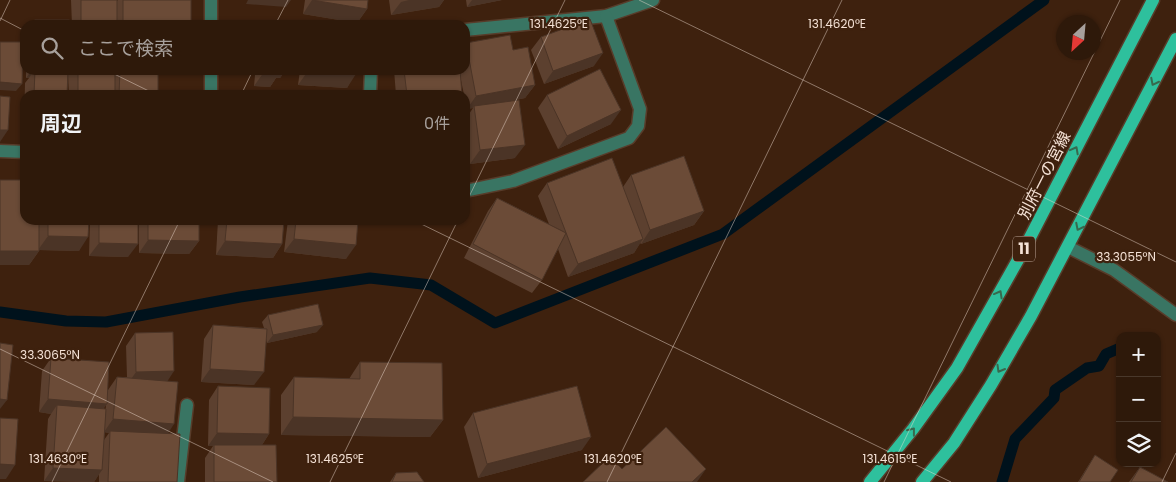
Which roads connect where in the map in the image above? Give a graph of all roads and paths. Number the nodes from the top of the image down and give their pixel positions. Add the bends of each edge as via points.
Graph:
1 (211, 0) edge
2 (653, 0) edge
3 (1154, 0) edge
4 (606, 16) junction
5 (211, 20) edge
6 (470, 30) edge
7 (1176, 39) edge
8 (211, 75) edge
9 (371, 75) edge
10 (211, 90) edge
11 (370, 90) edge
12 (0, 151) edge
13 (20, 152) edge
14 (470, 190) edge
15 (1068, 247) junction
16 (1176, 315) edge
17 (187, 405) dead end
18 (178, 482) edge
19 (870, 482) edge
20 (922, 482) edge

1 - 5 street
2 - 4 street
19 -> 3 main road, 別府一の宮線 / 11 via 957,368 1023,251
4 - 6 street
4 - 14 street via 640,109 638,126 629,138 512,181
7 -> 15 main road, 11
8 - 10 street
9 - 11 street
12 - 13 street
15 - 16 street via 1114,270
15 -> 20 main road, 11 via 991,385 954,443
17 - 18 street

